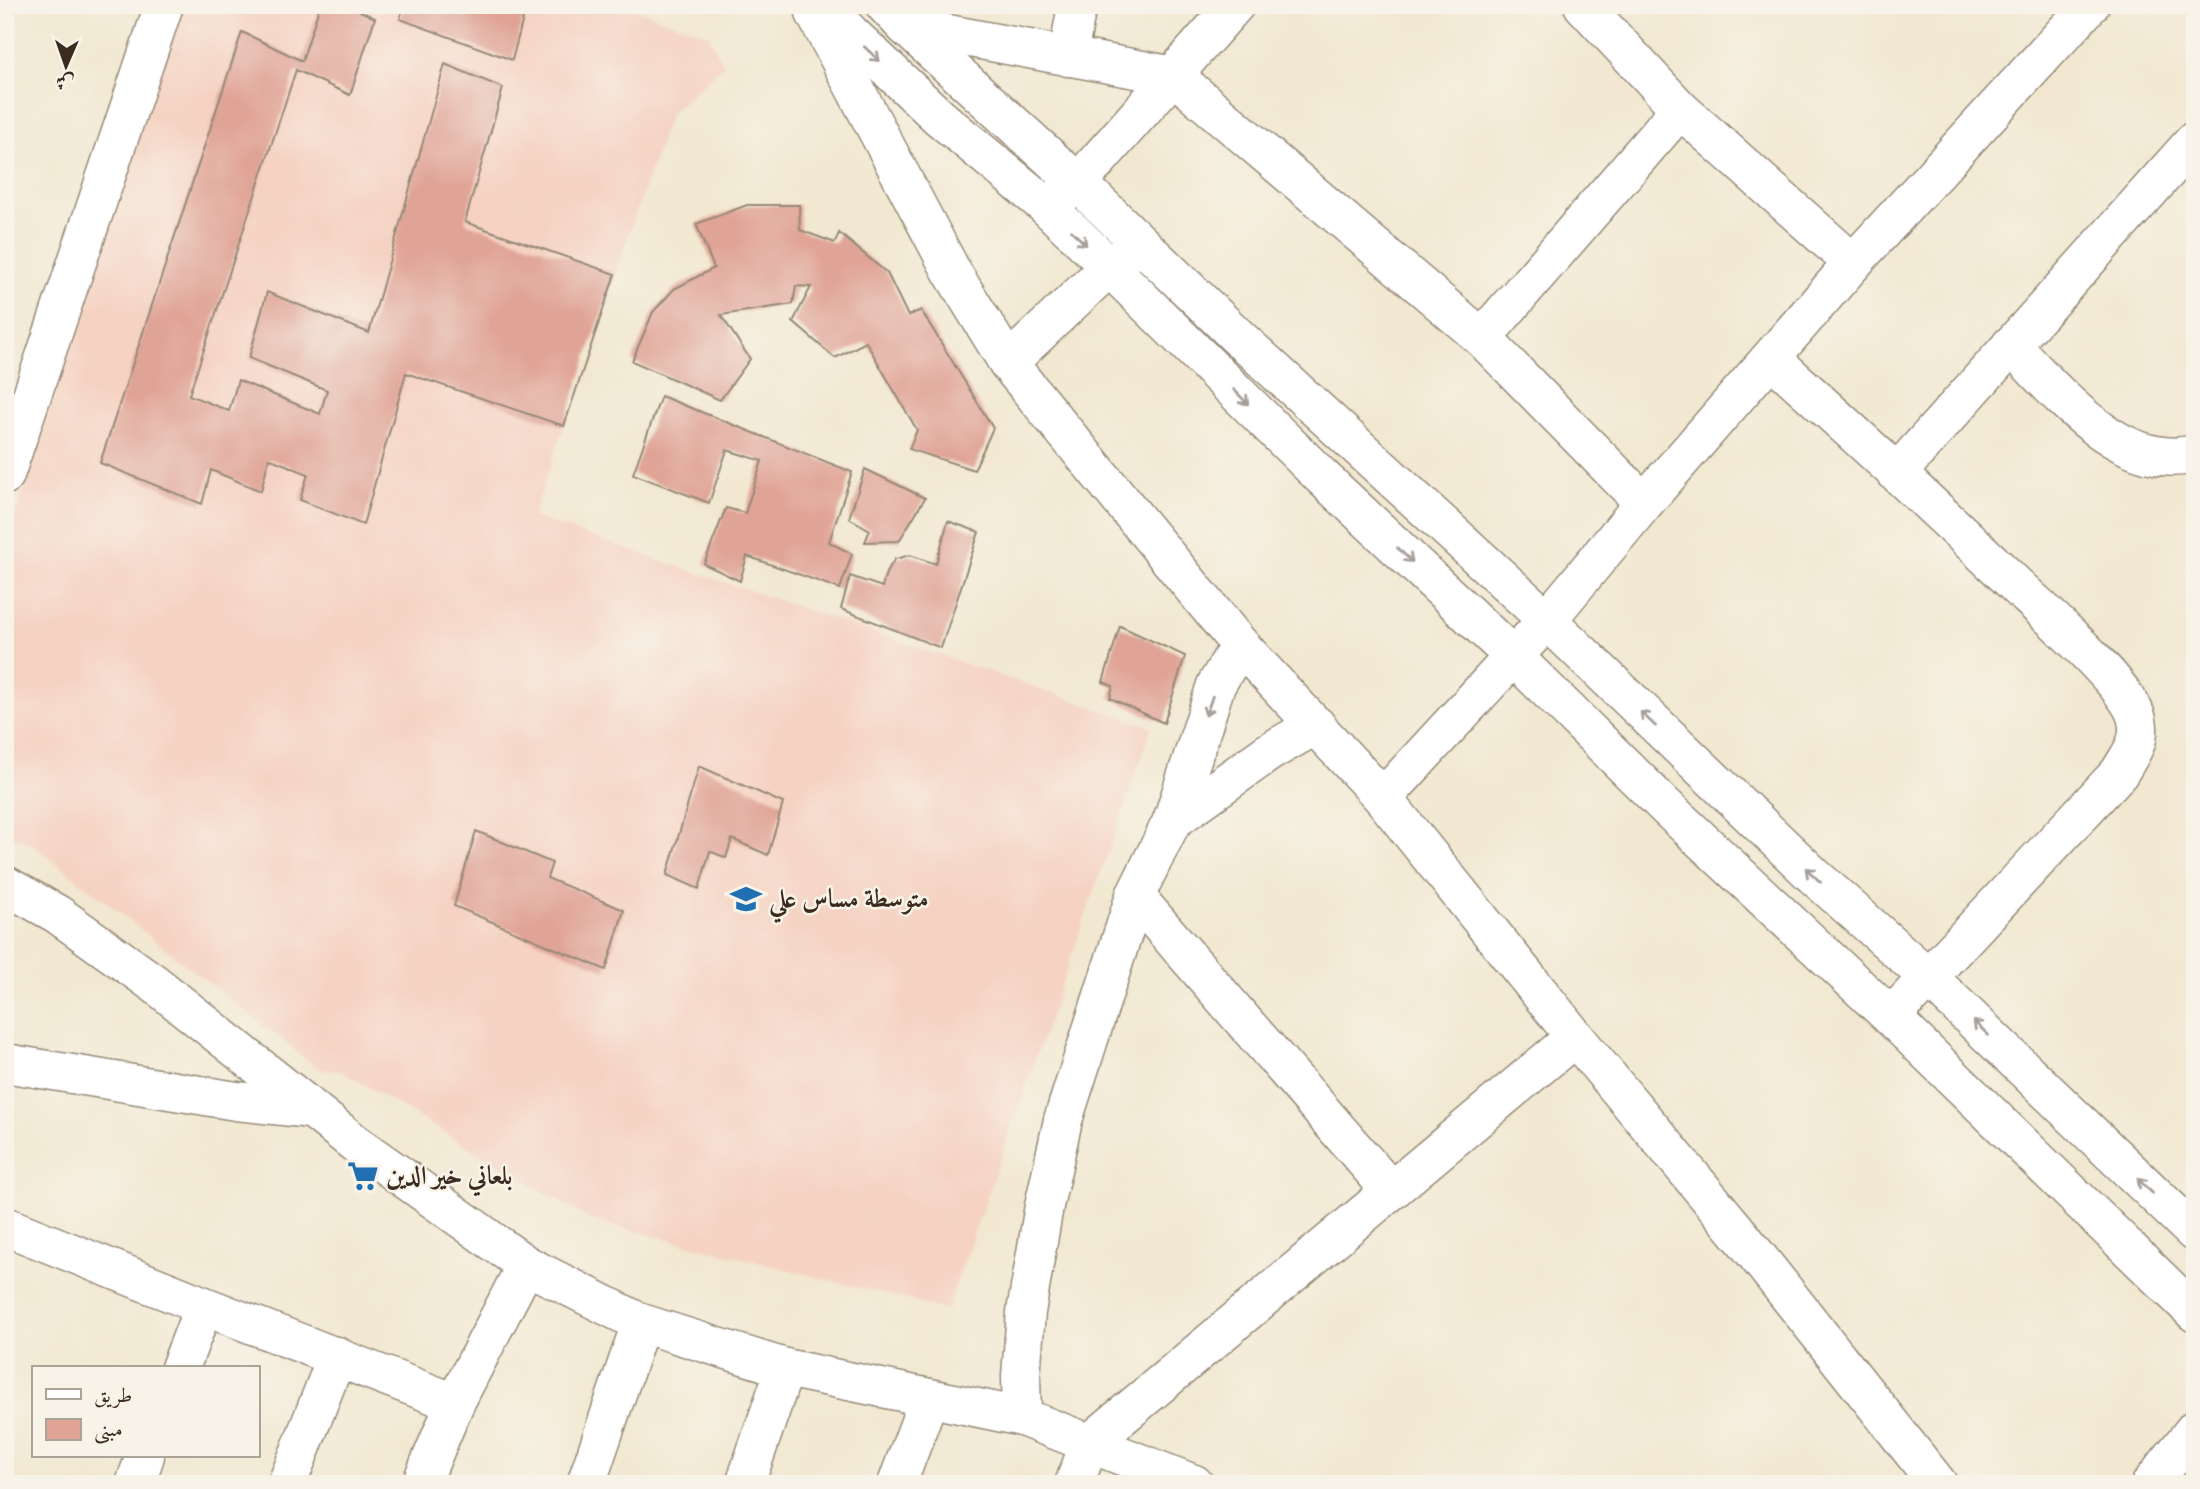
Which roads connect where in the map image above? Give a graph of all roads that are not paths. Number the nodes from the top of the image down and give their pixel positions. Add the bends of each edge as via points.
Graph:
1 (810, 5) edge
2 (824, 5) edge
3 (1077, 5) edge
4 (1235, 5) edge
5 (2090, 5) edge
6 (163, 6) edge
7 (1587, 7) edge
8 (895, 16) edge
9 (1068, 57) junction
10 (1174, 76) junction
11 (1680, 109) junction
12 (2195, 139) edge
13 (1077, 183) junction
14 (1046, 206) junction
15 (1141, 244) junction
16 (1853, 263) junction
17 (1109, 267) junction
18 (1482, 338) junction
19 (2011, 345) junction
20 (1771, 358) junction
21 (1008, 363) junction
22 (2195, 454) edge
23 (1898, 472) junction
24 (5, 475) edge
25 (1644, 503) junction
26 (1547, 620) junction
27 (1240, 645) junction
28 (1513, 656) junction
29 (1316, 725) junction
30 (1700, 768) junction
31 (1383, 798) junction
32 (1665, 806) junction
33 (1172, 821) junction
34 (5, 885) edge
35 (1135, 896) junction
36 (1929, 978) junction
37 (1891, 1017) junction
38 (1575, 1037) junction
39 (5, 1063) edge
40 (312, 1109) junction
41 (1391, 1191) junction
42 (5, 1226) edge
43 (2195, 1233) edge
44 (526, 1265) junction
45 (204, 1306) junction
46 (2195, 1313) edge
47 (641, 1324) junction
48 (337, 1356) junction
49 (181, 1366) edge
50 (785, 1368) junction
51 (929, 1398) junction
52 (455, 1403) junction
53 (1022, 1417) junction
54 (2195, 1429) edge
55 (1090, 1443) junction
56 (144, 1458) edge
57 (135, 1484) edge
58 (287, 1484) edge
59 (421, 1484) edge
60 (586, 1484) edge
61 (745, 1484) edge
62 (897, 1484) edge
63 (1074, 1484) edge
64 (1194, 1484) edge
65 (1938, 1484) edge
66 (2151, 1484) edge

1 - 21 street via 952,272
2 -> 14 street via 939,117
3 - 9 street
4 - 10 street
5 - 16 street
6 - 24 street
7 - 11 street
8 - 9 street
8 - 13 street
9 - 10 street
10 - 13 street
10 - 18 street
11 - 16 street
11 - 18 street
12 - 19 street
13 - 14 street
13 - 15 street
14 -> 17 street
15 - 17 street
15 - 26 street
16 - 20 street
17 - 21 street
17 -> 28 street via 1321,476
18 - 25 street
19 - 22 street via 2068,403 2132,450 2165,457
19 - 23 street
20 - 23 street
20 - 25 street
21 - 27 street
23 - 36 street via 2072,638 2123,693 2137,718 2138,742 2119,773
25 - 26 street
26 - 28 street
30 -> 26 street
27 - 29 street
27 -> 33 street via 1216,685
28 - 31 street
28 - 32 street
29 - 31 street
29 - 33 street via 1269,752
30 - 32 street
36 -> 30 street
31 - 38 street
32 - 37 street
33 - 35 street
34 - 40 street via 57,914 155,984
35 - 41 street
35 - 53 street via 1063,1119 1044,1206 1026,1312
36 - 37 street
43 -> 36 street
37 - 46 street
38 - 41 street
38 - 65 street via 1742,1237
39 - 40 street
40 - 44 street
41 - 55 street
42 - 45 street
44 - 47 street
44 - 52 street
45 - 48 street
45 - 49 street
47 - 50 street
47 - 60 street
48 - 52 street
48 - 58 street
50 - 51 street
50 - 61 street
51 - 53 street
51 - 62 street
52 - 59 street
53 - 55 street
54 - 66 street
55 - 63 street
55 - 64 street
56 - 57 street

